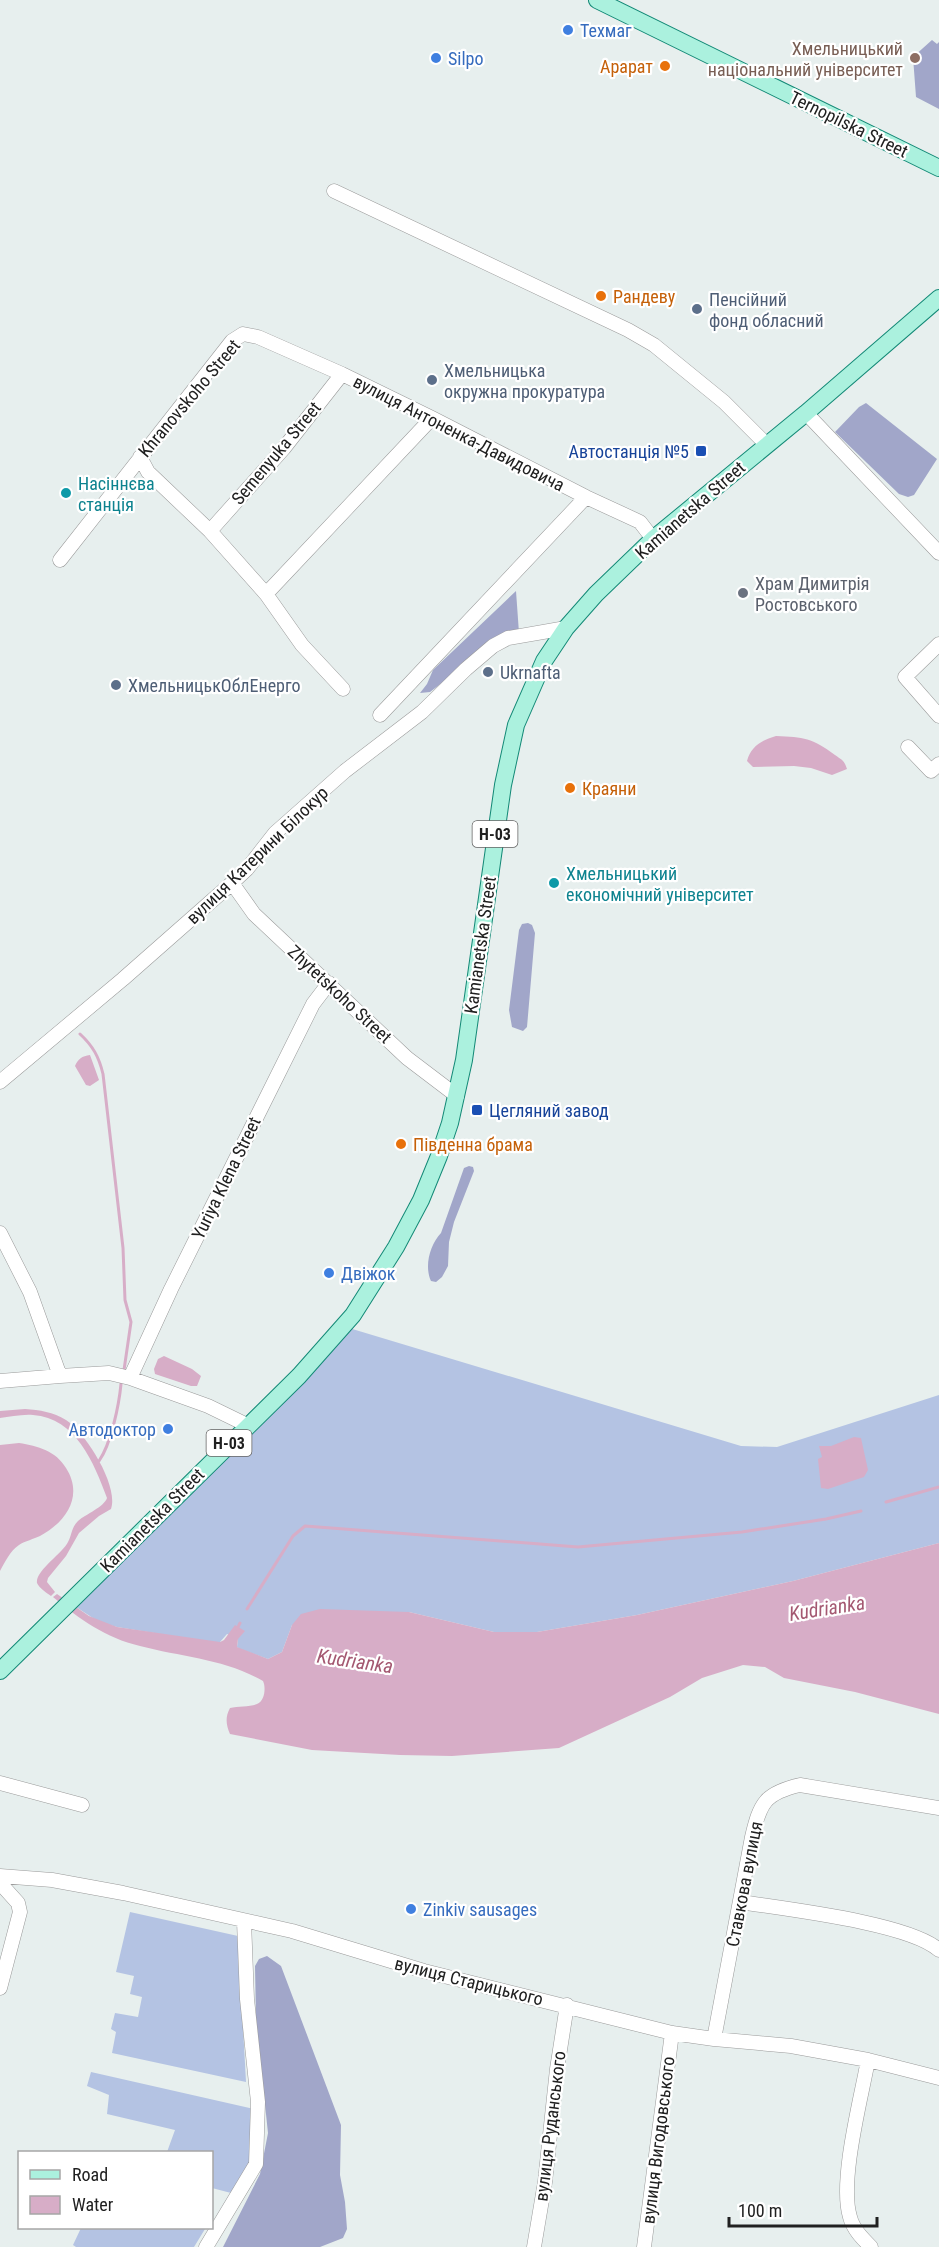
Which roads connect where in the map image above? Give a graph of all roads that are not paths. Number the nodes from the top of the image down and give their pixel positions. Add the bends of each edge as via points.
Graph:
1 (597, 0) edge
2 (939, 168) edge
3 (334, 191) dead end
4 (939, 298) edge
5 (258, 338) joint
6 (342, 374) junction
7 (806, 413) junction
8 (432, 418) junction
9 (767, 445) junction
10 (140, 457) junction
11 (586, 497) junction
12 (210, 531) junction
13 (653, 539) junction
14 (939, 553) edge
15 (60, 560) dead end
16 (266, 594) junction
17 (566, 628) junction
18 (939, 644) edge
19 (343, 689) dead end
20 (380, 715) dead end
21 (939, 716) edge
22 (908, 747) dead end
23 (939, 764) edge
24 (232, 883) junction
25 (329, 983) junction
26 (0, 1082) edge
27 (457, 1096) junction
28 (0, 1233) edge
29 (60, 1376) junction
30 (130, 1378) junction
31 (0, 1380) edge
32 (248, 1425) junction
33 (0, 1671) edge
34 (0, 1783) edge
35 (82, 1806) dead end
36 (939, 1808) edge
37 (0, 1876) edge
38 (0, 1883) edge
39 (741, 1902) junction
40 (244, 1921) junction
41 (939, 1950) edge
42 (0, 1988) edge
43 (567, 2006) junction
44 (672, 2032) junction
45 (714, 2039) junction
46 (868, 2060) junction
47 (939, 2078) edge
48 (206, 2247) edge
49 (534, 2247) edge
50 (644, 2247) edge
51 (871, 2247) edge

1 - 2 main road, Ternopilska Street
3 - 9 street via 654,345 724,402
4 - 7 main road, Kamianetska Street / Н-03
5 - 6 street, вулиця Антоненка-Давидовича
5 - 10 street, Khranovskoho Street via 243,334 232,341
6 - 8 street, вулиця Антоненка-Давидовича
6 - 12 street, Semenyuka Street via 284,448
7 - 9 main road, Kamianetska Street / Н-03
7 - 14 street
8 - 11 street, вулиця Антоненка-Давидовича
8 - 16 street
9 - 13 main road, Kamianetska Street / Н-03
10 - 12 street via 148,472
10 - 15 street, Khranovskoho Street
11 - 13 street, вулиця Антоненка-Давидовича via 640,522
11 - 20 street
12 - 16 street
13 - 17 main road, Kamianetska Street / Н-03
16 - 19 street via 302,645
17 - 24 street, вулиця Катерини Білокур via 508,638 487,651 422,712 345,771 275,833
17 - 27 main road, Kamianetska Street / Н-03 via 544,661 516,725 496,825
18 - 21 street via 905,677
22 - 23 street via 931,771
24 - 25 street, Zhytetskoho Street via 255,914
24 - 26 street, вулиця Катерини Білокур
25 - 27 street, Zhytetskoho Street via 407,1058
25 - 30 street, Yuriya Klena Street via 313,1004
27 - 32 main road, Kamianetska Street / Н-03 via 421,1200 393,1252 346,1325
28 - 29 street via 30,1292
29 - 30 street via 110,1373
29 - 31 street
30 - 32 street
32 - 33 main road, Kamianetska Street / Н-03
34 - 35 street
36 - 39 street, Ставкова вулиця via 825,1788 800,1785 782,1789 767,1799 758,1812
37 - 40 street, вулиця Старицького via 52,1880 123,1893
38 - 42 street via 18,1903 20,1912
39 - 41 street via 909,1934
39 - 45 street, Ставкова вулиця
40 - 43 street, вулиця Старицького
40 - 48 street via 247,1999 258,2102 256,2164
43 - 44 street, вулиця Старицького
43 - 49 street, вулиця Руданського
44 - 45 street, вулиця Старицького
44 - 50 street, вулиця Вигодовського
45 - 46 street, вулиця Старицького via 791,2046
46 - 47 street, вулиця Старицького
46 - 51 street via 847,2183 847,2204 857,2232

